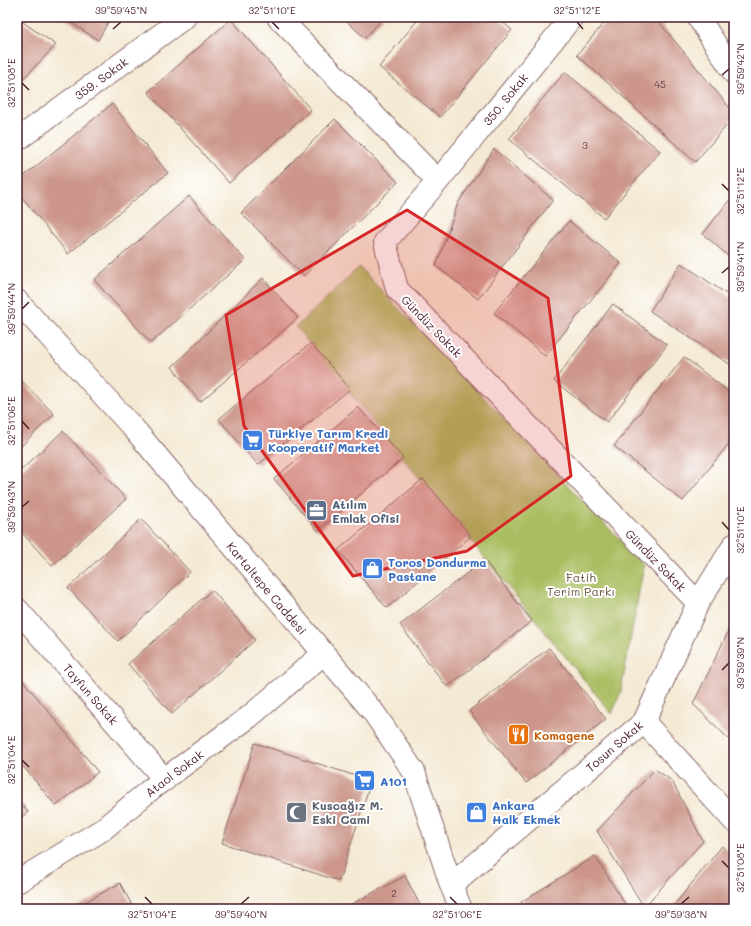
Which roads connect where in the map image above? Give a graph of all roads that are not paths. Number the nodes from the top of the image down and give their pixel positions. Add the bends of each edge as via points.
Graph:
1 (185, 17) edge
2 (278, 17) edge
3 (572, 17) edge
4 (698, 17) edge
5 (734, 73) edge
6 (17, 140) edge
7 (438, 181) junction
8 (17, 302) edge
9 (734, 545) edge
10 (698, 603) junction
11 (17, 609) edge
12 (323, 654) junction
13 (644, 722) junction
14 (165, 780) junction
15 (734, 821) edge
16 (17, 882) edge
17 (452, 885) junction
18 (461, 909) edge

1 - 6 street, 359. Sokak
2 - 7 street
3 - 7 street, 350. Sokak
4 - 5 street
7 - 10 street, Gündüz Sokak via 385,242 397,289
8 - 12 street, Kartaltepe Caddesi via 135,430
9 - 10 street, Tosun Sokak
10 - 13 street, Tosun Sokak
11 - 14 street, Tayfun Sokak
12 - 14 street, Ataol Sokak via 249,717
12 - 17 street, Kartaltepe Caddesi via 374,713 414,772
13 - 15 street
13 - 17 street, Tosun Sokak
14 - 16 street, Ataol Sokak via 102,830
17 - 18 street, Kartaltepe Caddesi

